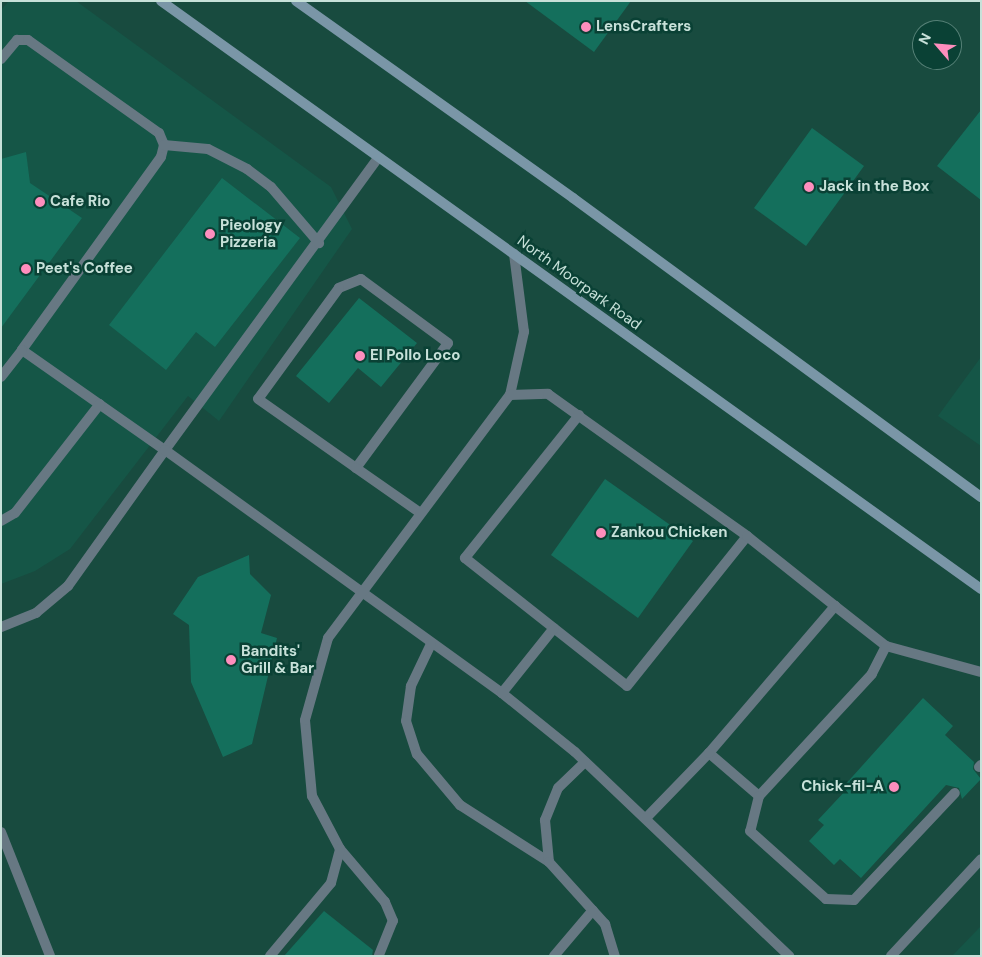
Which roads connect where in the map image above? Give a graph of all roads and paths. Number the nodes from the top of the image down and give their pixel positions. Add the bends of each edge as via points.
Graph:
1 (161, 1) edge
2 (296, 1) edge
3 (1, 59) edge
4 (164, 145) junction
5 (376, 159) junction
6 (319, 242) junction
7 (514, 254) junction
8 (22, 350) junction
9 (1, 377) edge
10 (510, 395) junction
11 (100, 404) junction
12 (579, 415) junction
13 (165, 450) junction
14 (356, 468) junction
15 (981, 498) edge
16 (419, 512) junction
17 (1, 521) edge
18 (747, 536) junction
19 (981, 589) edge
20 (359, 593) junction
21 (835, 606) junction
22 (1, 627) edge
23 (554, 628) junction
24 (431, 644) junction
25 (886, 646) junction
26 (981, 672) edge
27 (502, 693) junction
28 (709, 753) junction
29 (585, 762) junction
30 (955, 793) dead end
31 (759, 796) junction
32 (647, 817) junction
33 (1, 832) edge
34 (340, 849) junction
35 (981, 859) edge
36 (549, 862) junction
37 (593, 910) junction
38 (378, 954) dead end
39 (50, 956) edge
40 (270, 956) edge
41 (554, 956) edge
42 (616, 956) edge
43 (789, 956) edge
44 (891, 956) edge

1 - 5 main road, North Moorpark Road
2 - 15 main road via 573,198
3 - 4 street via 17,40 28,40 159,133
4 - 6 street via 208,149 248,169 272,187
4 - 8 street via 161,157
5 - 6 street
5 - 7 main road, North Moorpark Road
6 - 13 street
7 - 10 street via 524,332
7 - 19 main road, North Moorpark Road
8 - 9 street
8 - 11 street
10 - 12 street via 548,394
10 - 16 street
11 - 13 street
11 - 17 street via 15,513
12 - 18 street
12 - 23 street via 465,558
13 - 20 street
13 - 22 street via 68,586 36,613
14 - 14 street via 448,343 360,279 339,288 258,399
14 - 16 street
16 - 20 street
18 - 21 street
18 - 23 street via 627,686
20 - 24 street
20 - 34 street via 328,638 305,720 312,796
21 - 25 street
21 - 28 street
23 - 27 street
24 - 27 street
24 - 36 street via 411,686 406,721 417,754 460,805
25 - 26 street
25 - 31 street via 872,674
27 - 29 street
28 - 31 street
28 - 32 street
29 - 32 street
29 - 36 street via 558,788 545,820
30 - 31 street via 854,900 826,899 750,831
32 - 43 street
33 - 39 street
34 - 38 street via 385,902 394,922
34 - 40 street via 330,883
35 - 44 street
36 - 37 street
37 - 41 street
37 - 42 street via 605,924

